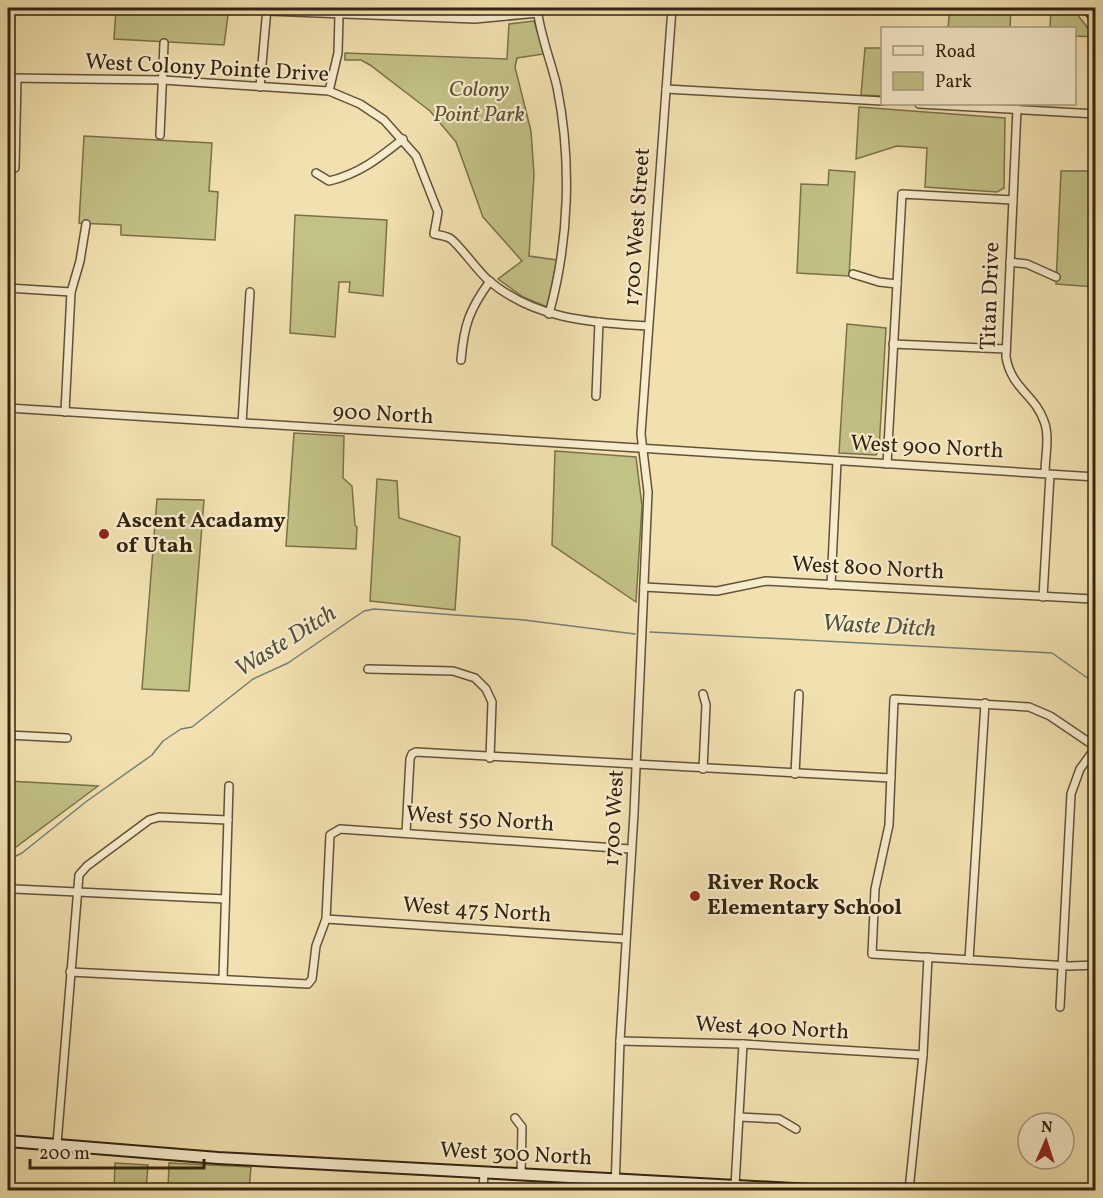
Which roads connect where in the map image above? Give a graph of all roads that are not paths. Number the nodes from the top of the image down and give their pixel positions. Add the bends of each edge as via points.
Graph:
1 (672, 8) edge
2 (267, 9) edge
3 (537, 10) edge
4 (339, 15) junction
5 (164, 43) dead end
6 (8, 78) edge
7 (17, 79) junction
8 (162, 80) junction
9 (260, 87) junction
10 (666, 88) junction
11 (329, 91) junction
12 (881, 101) edge
13 (939, 105) edge
14 (1017, 109) junction
15 (1095, 114) edge
16 (160, 135) dead end
17 (403, 139) junction
18 (15, 168) dead end
19 (316, 173) dead end
20 (1013, 200) junction
21 (86, 224) dead end
22 (1010, 262) junction
23 (853, 274) dead end
24 (1056, 277) dead end
25 (490, 281) junction
26 (897, 284) junction
27 (8, 288) edge
28 (70, 292) junction
29 (250, 292) dead end
30 (549, 314) junction
31 (598, 322) junction
32 (648, 326) junction
33 (893, 344) junction
34 (1006, 349) junction
35 (461, 360) dead end
36 (596, 396) dead end
37 (8, 408) edge
38 (65, 412) junction
39 (242, 423) junction
40 (642, 449) junction
41 (756, 456) joint
42 (837, 461) junction
43 (887, 464) junction
44 (1047, 474) junction
45 (1095, 477) edge
46 (831, 585) junction
47 (644, 587) junction
48 (1043, 597) junction
49 (1092, 599) dead end
50 (369, 669) dead end
51 (704, 694) dead end
52 (799, 694) dead end
53 (985, 703) junction
54 (8, 735) edge
55 (67, 738) dead end
56 (1095, 747) edge
57 (490, 758) junction
58 (636, 766) junction
59 (703, 770) junction
60 (795, 774) junction
61 (891, 778) junction
62 (230, 786) dead end
63 (228, 820) junction
64 (406, 833) junction
65 (630, 849) junction
66 (14, 889) dead end
67 (77, 893) junction
68 (225, 899) junction
69 (326, 919) junction
70 (626, 939) junction
71 (927, 957) junction
72 (969, 960) junction
73 (1095, 965) edge
74 (1062, 966) junction
75 (70, 972) junction
76 (223, 978) junction
77 (1060, 1007) dead end
78 (620, 1041) junction
79 (743, 1044) junction
80 (923, 1055) junction
81 (739, 1117) junction
82 (515, 1118) dead end
83 (796, 1129) dead end
84 (8, 1141) edge
85 (57, 1144) junction
86 (484, 1173) junction
87 (521, 1175) junction
88 (616, 1185) edge
89 (735, 1186) junction
90 (483, 1191) edge
91 (812, 1191) edge
92 (909, 1191) edge

1 - 10 street, 1700 West Street
2 - 4 street
2 - 9 street
3 - 4 street via 475,19
3 - 30 street via 557,87 567,174 561,259
4 - 11 street via 338,53
5 - 8 street
6 - 7 street, West Colony Pointe Drive
7 - 8 street, West Colony Pointe Drive
7 - 18 street
8 - 9 street, West Colony Pointe Drive
8 - 16 street
9 - 11 street, West Colony Pointe Drive
10 - 12 street
10 - 32 street, 1700 West Street
11 - 17 street, West Colony Pointe Drive via 360,104
13 - 14 street
14 - 15 street
14 - 20 street, Titan Drive
17 - 19 street via 370,165 348,176 329,181
17 - 25 street, West Colony Pointe Drive via 416,156 438,212 434,234 452,240
20 - 22 street, Titan Drive
20 - 26 street via 902,194
21 - 28 street
22 - 24 street via 1027,264
22 - 34 street, Titan Drive
23 - 26 street
25 - 30 street, West Colony Pointe Drive via 521,303
25 - 35 street via 471,307
26 - 33 street
27 - 28 street
28 - 38 street
29 - 39 street
30 - 31 street, West Colony Pointe Drive
31 - 32 street, West Colony Pointe Drive
31 - 36 street
32 - 40 street, 1700 West Street
33 - 34 street
33 - 43 street
34 - 44 street, Titan Drive via 1013,380 1045,423
37 - 38 street, 900 North
38 - 39 street, 900 North
39 - 40 street, 900 North
40 - 41 street, 900 North
40 - 47 street, 1700 West via 648,492
41 - 42 street, West 900 North
42 - 43 street, West 900 North
42 - 46 street
43 - 44 street, West 900 North
44 - 45 street, West 900 North
44 - 48 street, Titan Drive
46 - 47 street, West 800 North via 766,581 717,591
46 - 48 street, West 800 North
47 - 58 street, 1700 West
48 - 49 street, West 800 North
50 - 57 street via 453,671 469,674 481,682 492,702
51 - 59 street
52 - 60 street
53 - 56 street via 1017,704 1039,711
53 - 61 street via 894,699
53 - 72 street
54 - 55 street
56 - 74 street via 1080,769 1071,794
57 - 58 street
57 - 64 street via 412,753
58 - 59 street
58 - 65 street, 1700 West
59 - 60 street
60 - 61 street
61 - 71 street via 889,825 874,889 872,954
62 - 63 street
63 - 67 street via 149,820 87,866 79,875
63 - 68 street
64 - 65 street, West 550 North
64 - 69 street, West 550 North via 340,828 330,835
65 - 70 street, 1700 West
66 - 67 street
67 - 68 street
67 - 75 street
68 - 76 street
69 - 70 street, West 475 North
69 - 76 street via 308,984
70 - 78 street, 1700 West
71 - 72 street
71 - 80 street
72 - 74 street
73 - 74 street
74 - 77 street
75 - 76 street
75 - 85 street
78 - 79 street, West 400 North
78 - 88 street, 1700 West
79 - 80 street, West 400 North
79 - 81 street
80 - 92 street
81 - 83 street via 778,1119
81 - 89 street
82 - 87 street via 522,1127
84 - 85 street, West 300 North
85 - 86 street, West 300 North via 218,1158
86 - 87 street, West 300 North
86 - 90 street
87 - 88 street, West 300 North
88 - 89 street, West 300 North
89 - 91 street, West 300 North

